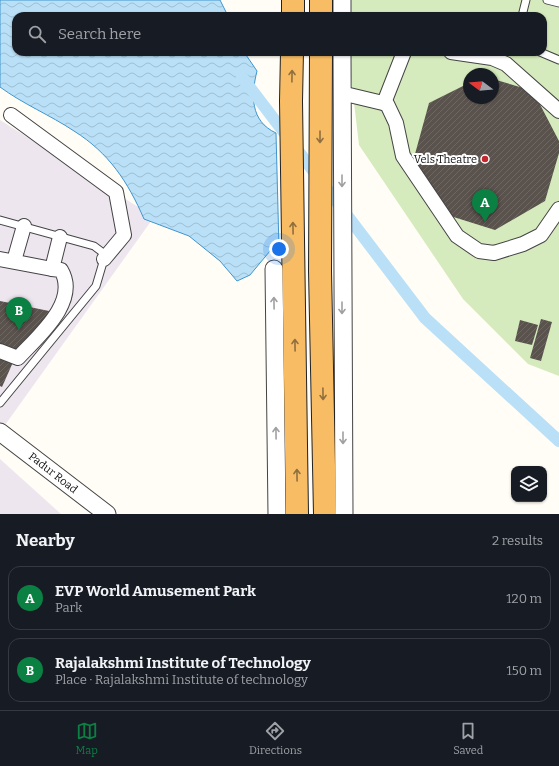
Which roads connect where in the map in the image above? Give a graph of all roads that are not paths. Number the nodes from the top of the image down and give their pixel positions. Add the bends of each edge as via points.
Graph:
1 (293, 0) edge
2 (321, 0) edge
3 (342, 0) edge
4 (526, 0) edge
5 (547, 0) edge
6 (559, 3) edge
7 (293, 12) edge
8 (321, 12) edge
9 (342, 12) edge
10 (523, 12) edge
11 (547, 55) edge
12 (292, 56) edge
13 (321, 56) edge
14 (342, 56) edge
15 (402, 56) edge
16 (478, 56) edge
17 (559, 60) edge
18 (341, 97) junction
19 (384, 103) junction
20 (559, 110) edge
21 (11, 115) dead end
22 (559, 209) edge
23 (0, 220) edge
24 (24, 226) junction
25 (60, 236) junction
26 (0, 258) edge
27 (104, 259) junction
28 (14, 261) junction
29 (284, 268) junction
30 (52, 269) junction
31 (0, 351) edge
32 (0, 403) edge
33 (0, 432) edge
34 (107, 514) edge
35 (277, 514) edge
36 (297, 514) edge
37 (325, 514) edge
38 (344, 514) edge

1 - 7 highway
2 - 8 highway
3 - 9 street
4 - 10 lane
5 - 6 lane
11 - 17 lane
29 -> 12 highway
13 -> 37 highway via 320,271
14 - 18 street
15 - 19 street
16 - 20 street via 506,64
18 - 19 street
18 -> 38 street
19 - 22 street via 387,104 396,123 403,156 457,236 479,251 494,253 541,235
21 - 27 street via 116,192 124,235
23 - 24 lane
24 - 25 lane
24 - 28 street
25 - 27 lane via 99,248
25 - 30 street
26 - 28 street
27 - 32 lane via 96,286
28 - 30 street
35 -> 29 street
36 -> 29 highway
30 - 31 street via 61,270 66,278 61,308 18,358
33 - 34 street, Padur Road

